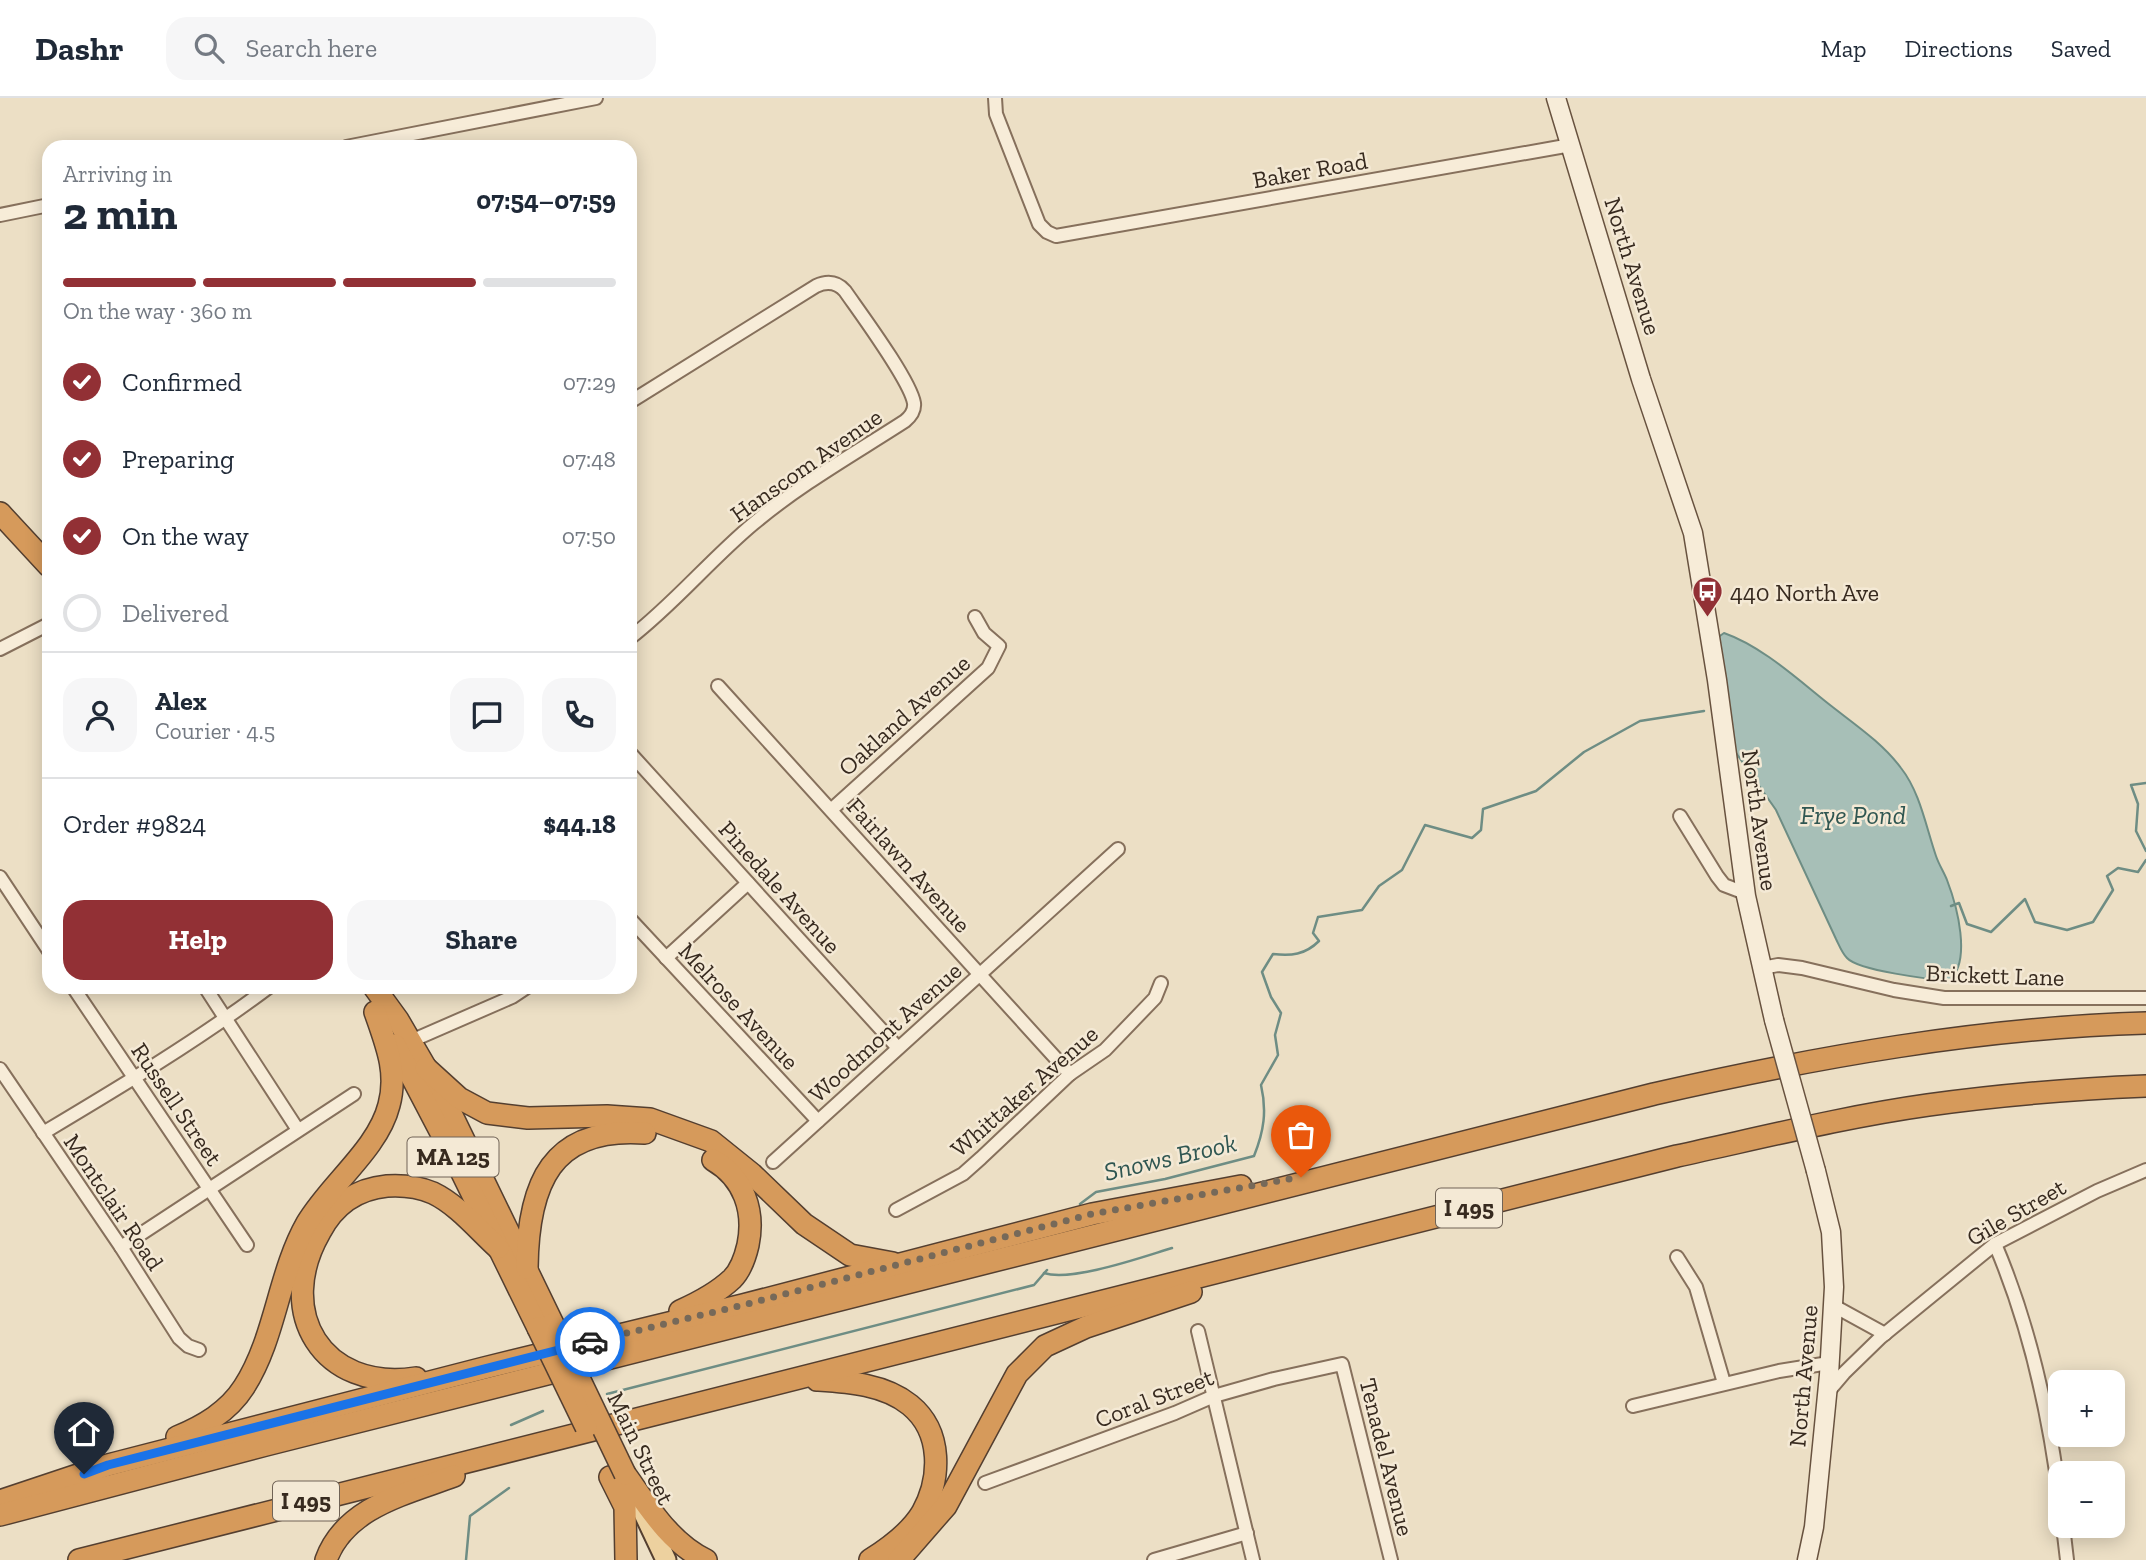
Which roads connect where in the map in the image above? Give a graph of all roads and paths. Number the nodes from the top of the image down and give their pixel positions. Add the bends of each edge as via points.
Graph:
1 (596, 98) edge
2 (995, 98) edge
3 (1556, 98) edge
4 (382, 140) edge
5 (1571, 145) junction
6 (42, 206) edge
7 (0, 215) edge
8 (637, 398) edge
9 (4, 523) edge
10 (42, 559) edge
11 (975, 617) dead end
12 (42, 628) edge
13 (637, 633) edge
14 (0, 649) edge
15 (718, 686) dead end
16 (637, 761) edge
17 (831, 810) junction
18 (1680, 816) dead end
19 (1118, 849) dead end
20 (0, 877) edge
21 (748, 883) junction
22 (1745, 893) junction
23 (637, 927) edge
24 (42, 940) edge
25 (666, 958) junction
26 (1762, 968) junction
27 (980, 974) junction
28 (1161, 983) dead end
29 (78, 994) edge
30 (209, 994) edge
31 (260, 994) edge
32 (369, 994) edge
33 (380, 994) edge
34 (516, 994) edge
35 (2146, 998) edge
36 (375, 1012) junction
37 (225, 1020) junction
38 (2146, 1023) edge
39 (411, 1041) junction
40 (898, 1048) junction
41 (426, 1068) junction
42 (0, 1069) edge
43 (1070, 1073) junction
44 (133, 1078) junction
45 (2146, 1086) edge
46 (354, 1094) dead end
47 (818, 1121) junction
48 (298, 1130) junction
49 (43, 1133) junction
50 (773, 1162) dead end
51 (1381, 1163) junction
52 (2146, 1170) edge
53 (209, 1189) junction
54 (896, 1210) dead end
55 (1339, 1241) junction
56 (1995, 1244) junction
57 (247, 1245) dead end
58 (121, 1247) junction
59 (498, 1248) junction
60 (1678, 1257) dead end
61 (902, 1264) junction
62 (527, 1268) junction
63 (1834, 1306) junction
64 (545, 1326) junction
65 (634, 1331) junction
66 (1198, 1331) dead end
67 (1885, 1334) junction
68 (199, 1350) dead end
69 (1829, 1363) junction
70 (1342, 1364) joint
71 (484, 1367) junction
72 (801, 1379) junction
73 (1724, 1383) junction
74 (1827, 1393) junction
75 (1214, 1396) junction
76 (1633, 1406) dead end
77 (534, 1446) junction
78 (2054, 1461) edge
79 (108, 1465) junction
80 (618, 1476) junction
81 (985, 1483) dead end
82 (0, 1501) edge
83 (625, 1507) junction
84 (0, 1516) edge
85 (1247, 1533) junction
86 (2064, 1538) edge
87 (79, 1560) edge
88 (326, 1560) edge
89 (626, 1560) edge
90 (652, 1560) edge
91 (666, 1560) edge
92 (706, 1560) edge
93 (870, 1560) edge
94 (899, 1560) edge
95 (1154, 1560) edge
96 (1253, 1560) edge
97 (1391, 1560) edge
98 (1807, 1560) edge
99 (2067, 1560) edge

1 - 4 street
2 - 5 street, Baker Road via 996,114 1039,224 1056,236
3 - 5 main road, North Avenue
5 - 22 main road, North Avenue via 1693,533
6 - 7 street
8 - 13 street, Hanscom Avenue via 826,283 845,291 906,383 913,411 905,421 753,523
9 - 10 highway
11 - 17 street, Oakland Avenue via 999,646 984,675
12 - 14 street
15 - 17 street, Fairlawn Avenue
16 - 21 street, Pinedale Avenue
17 - 27 street, Fairlawn Avenue
18 - 22 street via 1724,885
19 - 27 street, Woodmont Avenue
20 - 24 street
21 - 25 street
21 - 40 street, Pinedale Avenue
22 - 26 main road, North Avenue
23 - 25 street, Melrose Avenue
25 - 47 street, Melrose Avenue
26 - 35 street, Brickett Lane via 1802,968 1944,998
26 - 63 main road, North Avenue, bridge via 1833,1250
27 - 40 street, Woodmont Avenue
27 - 43 street, Fairlawn Avenue
28 - 43 street, Whittaker Avenue via 1155,998 1105,1050
29 - 44 street, Russell Street
30 - 37 street
31 - 37 street
32 - 36 highway, Main Street / MA 125
33 - 39 highway, Main Street / MA 125
34 - 39 street
36 - 59 highway, Main Street / MA 125
36 - 79 highway via 393,1065 389,1105 372,1140 308,1222 262,1353 243,1388 200,1428
37 - 44 street
37 - 48 street
38 - 51 highway, I 495 via 1956,1037 1860,1051 1667,1091
39 - 41 highway, Main Street / MA 125
40 - 47 street, Woodmont Avenue
41 - 61 highway via 459,1098 487,1113 650,1119 711,1141 804,1224 850,1255
41 - 62 highway, Main Street / MA 125
42 - 49 street, Montclair Road
43 - 54 street, Whittaker Avenue via 963,1174
44 - 49 street
44 - 53 street, Russell Street
45 - 55 highway, I 495 via 1985,1098 1860,1117 1664,1159
46 - 48 street
47 - 50 street, Woodmont Avenue
48 - 53 street
49 - 58 street, Montclair Road
51 - 61 highway via 1092,1214
51 - 84 highway, I 495
52 - 56 street, Gile Street
53 - 57 street, Russell Street
53 - 58 street
55 - 72 highway, I 495
55 - 94 highway via 1086,1326 1045,1346 1017,1374 946,1506
56 - 67 street, Gile Street
56 - 78 street via 2041,1382
58 - 68 street, Montclair Road via 179,1338
59 - 64 highway, Main Street / MA 125
59 - 71 highway via 431,1192 402,1185 371,1188 345,1200 328,1217 303,1268 301,1294 313,1339 349,1369 373,1378 408,1379
60 - 73 street via 1696,1287
61 - 65 highway
62 - 64 highway, Main Street / MA 125
62 - 65 highway via 527,1236 537,1195 547,1171 573,1145 621,1131 648,1133 701,1152 723,1166 739,1184 749,1206 751,1230 744,1262 732,1279 699,1303
63 - 67 street
63 - 69 main road, North Avenue
64 - 80 highway, Main Street / MA 125, bridge
65 - 71 highway
66 - 75 street
67 - 74 street, Gile Street
69 - 73 street
69 - 74 main road, North Avenue
70 - 75 street, Coral Street
70 - 97 street, Tenadel Avenue
71 - 79 highway
72 - 77 highway, I 495
72 - 93 highway via 860,1384 890,1392 926,1423 935,1446 932,1493 921,1515 899,1540
73 - 76 street
74 - 98 main road, North Avenue
75 - 81 street, Coral Street
75 - 85 street
77 - 87 highway, I 495
77 - 88 highway via 380,1504 346,1528
79 - 82 highway
80 - 83 highway, Main Street / MA 125
80 - 91 main road, Main Street / MA 125
80 - 92 highway via 663,1527
83 - 89 highway
83 - 90 main road, Main Street / MA 125
85 - 95 street
85 - 96 street
86 - 99 street

